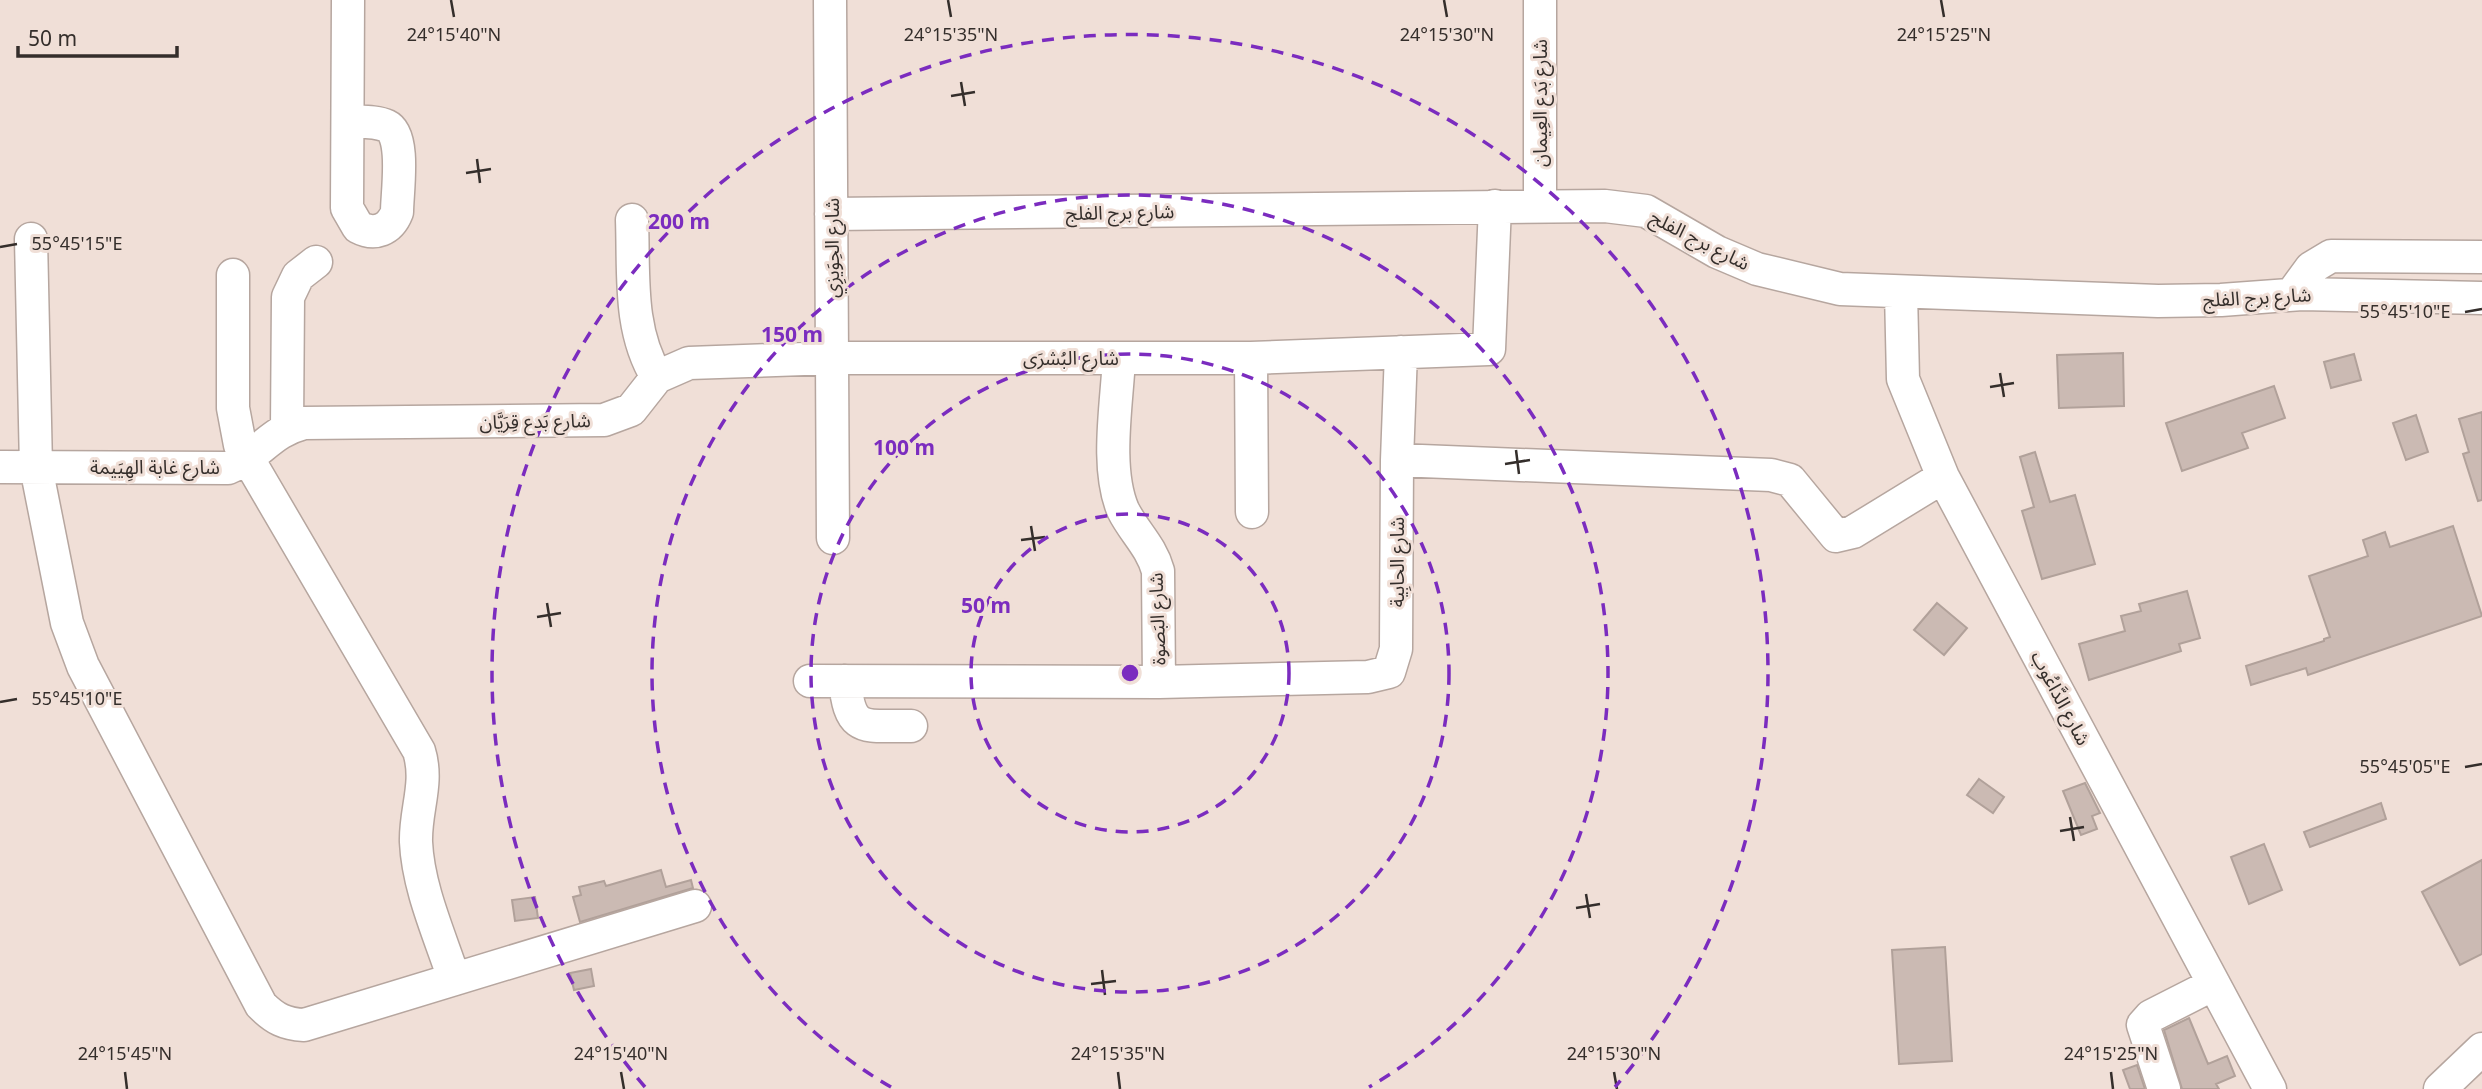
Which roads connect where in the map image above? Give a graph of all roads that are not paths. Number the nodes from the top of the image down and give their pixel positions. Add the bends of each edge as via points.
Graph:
1 (348, 0) edge
2 (830, 0) edge
3 (1540, 0) edge
4 (348, 121) dead end
5 (1540, 205) junction
6 (1495, 206) junction
7 (831, 214) junction
8 (632, 220) dead end
9 (31, 239) dead end
10 (2482, 257) edge
11 (316, 262) dead end
12 (233, 275) dead end
13 (1901, 292) junction
14 (2292, 294) junction
15 (2482, 298) edge
16 (1401, 352) junction
17 (832, 358) junction
18 (1119, 358) junction
19 (1251, 358) junction
20 (657, 377) junction
21 (287, 428) junction
22 (247, 460) junction
23 (1397, 460) junction
24 (0, 467) edge
25 (36, 467) junction
26 (1942, 477) junction
27 (1252, 512) dead end
28 (833, 538) dead end
29 (810, 681) dead end
30 (845, 681) junction
31 (1159, 682) junction
32 (911, 726) dead end
33 (695, 906) dead end
34 (454, 979) junction
35 (2214, 984) junction
36 (2482, 1049) edge
37 (2453, 1085) edge
38 (2164, 1089) edge
39 (2270, 1089) edge

1 - 4 street
2 - 7 street, شارع الحِوَيزِي
3 - 5 street, شارع بَدع العِيمان
5 - 6 street, شارع برج الفلج
5 - 13 street, شارع برج الفلج via 1646,211 1757,269 1840,289
6 - 7 street, شارع برج الفلج
6 - 16 street, شارع البُشرَى via 1489,349
7 - 17 street, شارع الحِوَيزِي
8 - 20 street via 636,325
9 - 25 street
10 - 14 street via 2331,256 2311,268
11 - 21 street via 298,276 288,297
12 - 22 street, شارع غابة الهِيَيمة via 233,408
13 - 14 street, شارع برج الفلج via 2158,301
13 - 26 street, شارع الدَّاعُوب via 1903,379
14 - 15 street, شارع برج الفلج
16 - 19 street, شارع البُشرَى
16 - 23 street
17 - 18 street, شارع البُشرَى
17 - 20 street, شارع البُشرَى via 689,363
17 - 28 street, شارع الحِوَيزِي
18 - 19 street, شارع البُشرَى
18 - 31 street, شارع البَصوة via 1116,488 1158,571
19 - 27 street
20 - 21 street, شارع بَدع قِرَيَّان via 631,410 604,420 304,423
21 - 22 street, شارع بَدع قِرَيَّان via 271,436
22 - 25 street, شارع غابة الهِيَيمة via 209,469
22 - 34 street via 419,751 425,787 416,840 418,862
23 - 26 street via 1771,475 1790,480 1836,536 1853,532
23 - 31 street, شارع الحابِية via 1396,649 1389,672 1368,677
24 - 25 street, شارع غابة الهِيَيمة
25 - 34 street via 67,623 83,666 261,1005 280,1021 304,1025
26 - 35 street, شارع الدَّاعُوب
29 - 30 street, شارع الحابِية
30 - 31 street, شارع الحابِية
30 - 32 street via 855,720 868,725
33 - 34 street
35 - 38 street via 2151,1016 2143,1025
35 - 39 street, شارع الدَّاعُوب
36 - 37 street

